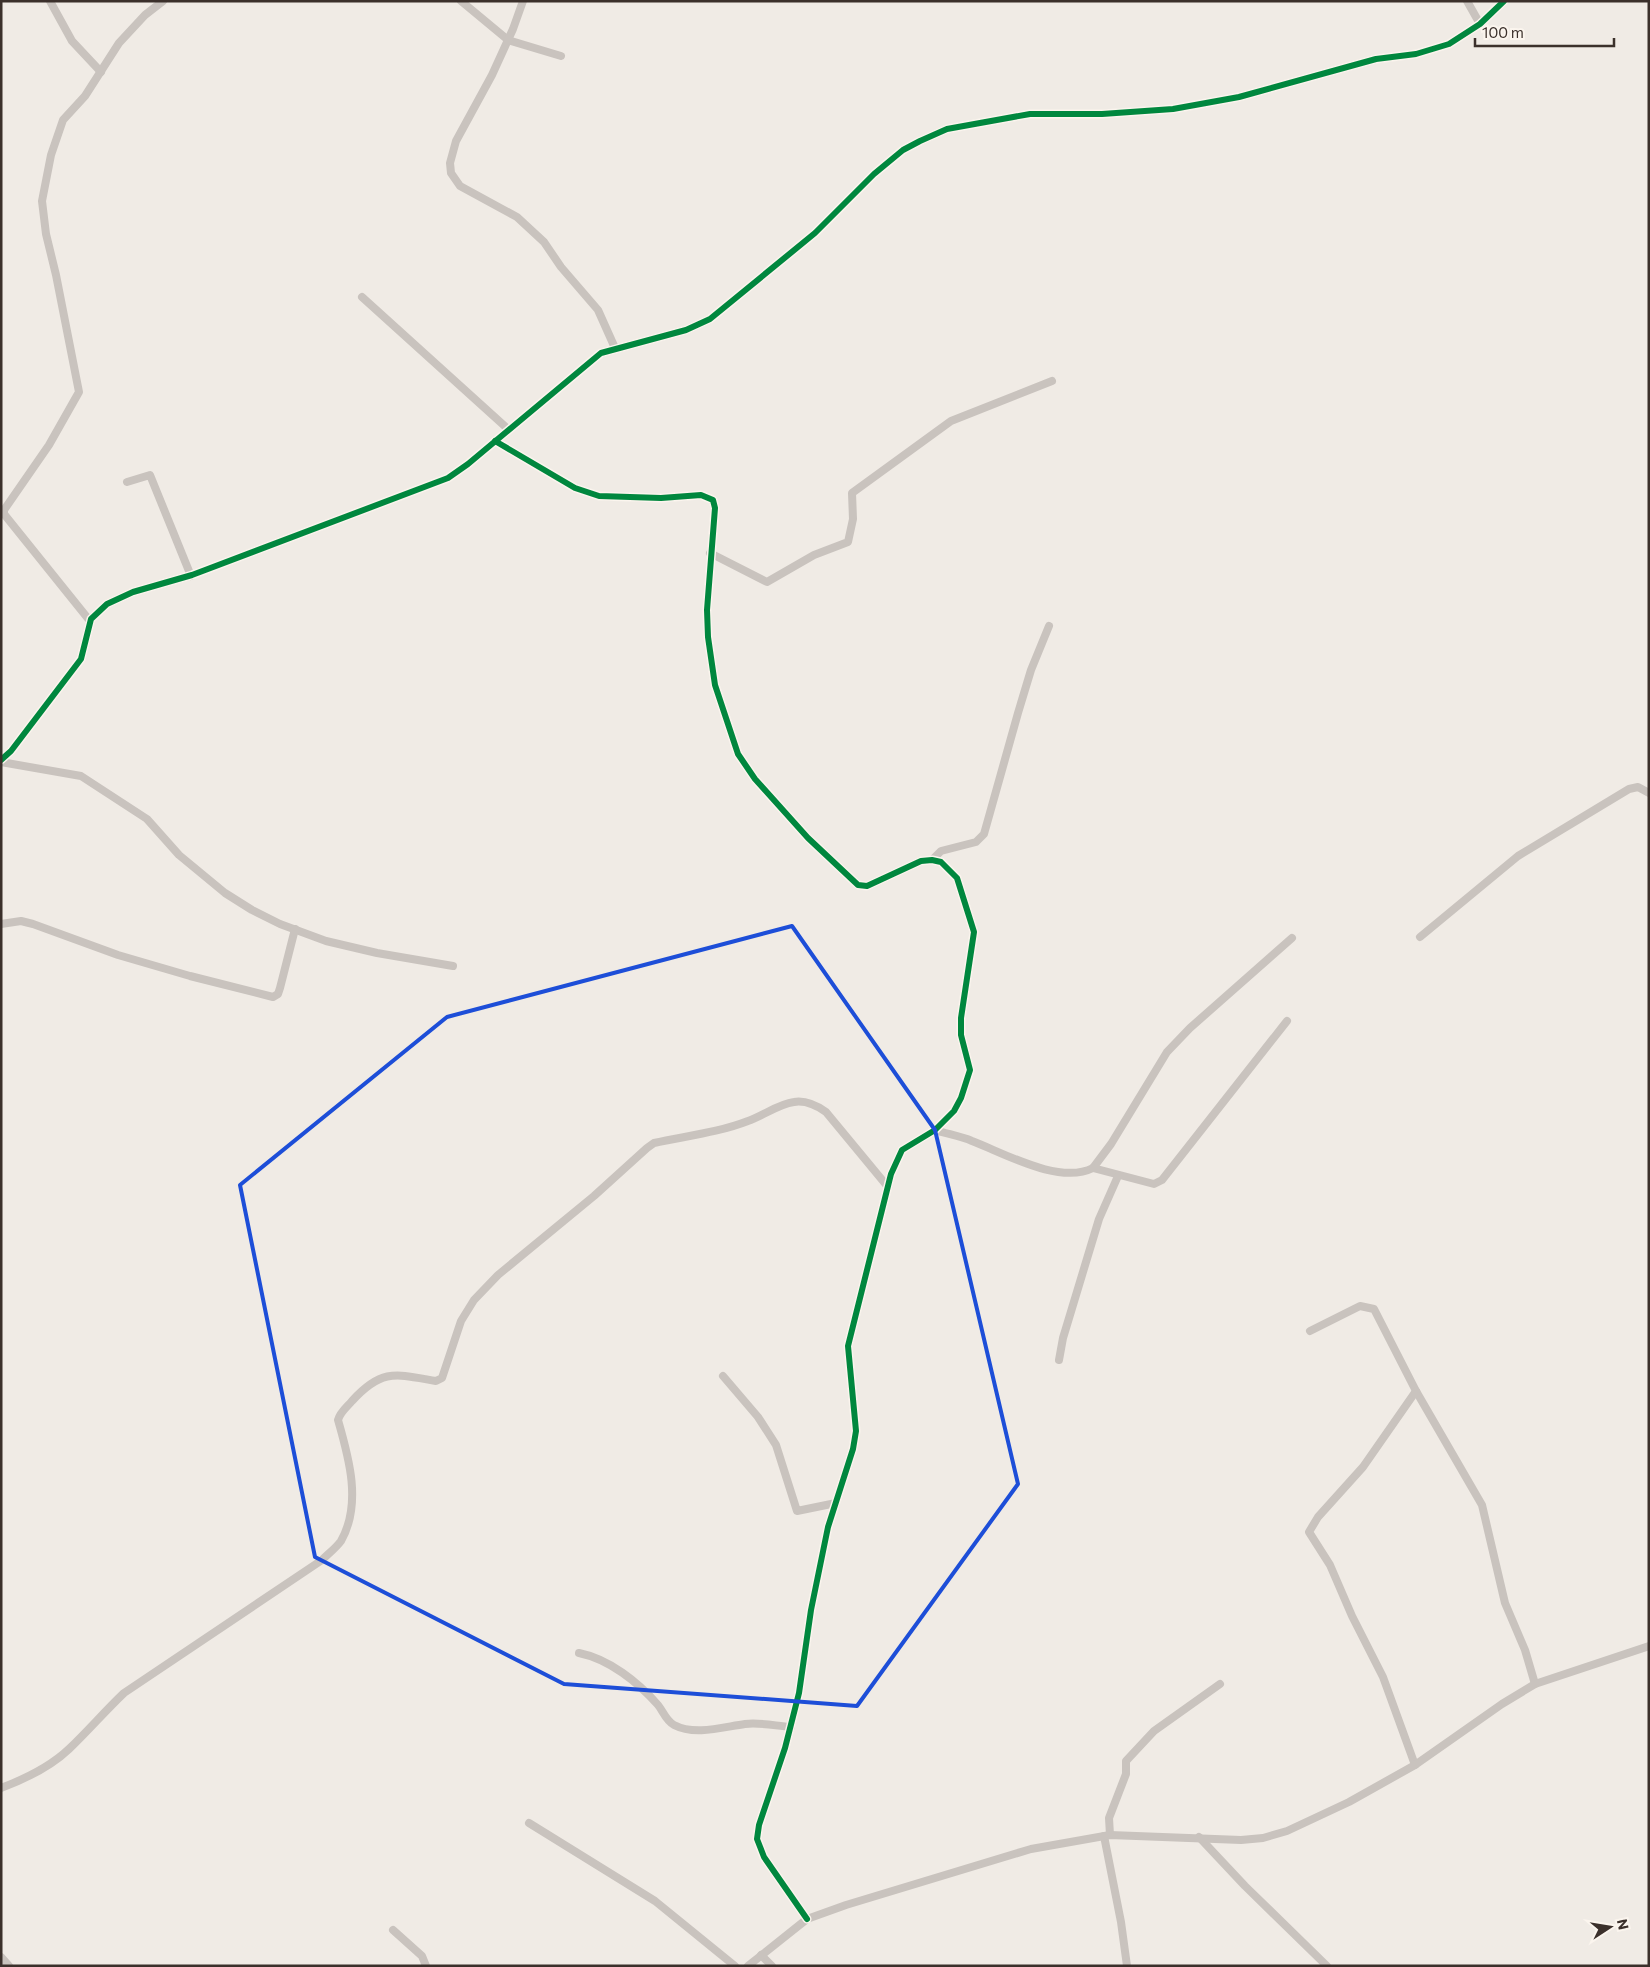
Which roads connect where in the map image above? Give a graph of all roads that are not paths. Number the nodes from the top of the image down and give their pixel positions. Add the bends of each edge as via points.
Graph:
1 (50, 1) edge
2 (163, 1) edge
3 (461, 1) edge
4 (523, 1) edge
5 (1467, 1) edge
6 (1504, 1) edge
7 (1480, 24) junction
8 (508, 40) junction
9 (561, 56) dead end
10 (101, 72) junction
11 (362, 297) dead end
12 (615, 348) junction
13 (1052, 381) dead end
14 (508, 429) junction
15 (495, 441) junction
16 (127, 482) dead end
17 (2, 511) edge
18 (710, 553) junction
19 (191, 576) junction
20 (90, 621) junction
21 (1049, 626) dead end
22 (1, 761) edge
23 (1649, 793) edge
24 (932, 860) junction
25 (1, 924) edge
26 (295, 929) junction
27 (1420, 937) dead end
28 (1292, 938) dead end
29 (453, 966) dead end
30 (1287, 1021) dead end
31 (935, 1130) junction
32 (1093, 1168) junction
33 (1118, 1176) junction
34 (888, 1187) junction
35 (1310, 1331) dead end
36 (1059, 1360) dead end
37 (723, 1376) dead end
38 (1416, 1391) junction
39 (836, 1503) junction
40 (1649, 1646) edge
41 (579, 1653) dead end
42 (1220, 1684) dead end
43 (1535, 1684) junction
44 (791, 1727) junction
45 (1416, 1765) junction
46 (1, 1788) edge
47 (529, 1823) dead end
48 (1107, 1835) junction
49 (1199, 1837) junction
50 (807, 1919) junction
51 (393, 1930) dead end
52 (761, 1955) junction
53 (1, 1957) edge
54 (9, 1966) edge
55 (426, 1966) edge
56 (735, 1966) edge
57 (748, 1966) edge
58 (772, 1966) edge
59 (1127, 1966) edge
60 (1327, 1966) edge

1 - 10 street via 72,41
2 - 10 street via 119,43
3 - 8 street
4 - 8 street
5 - 7 street
6 - 7 street
7 - 12 street via 1441,46 1416,54 1376,59 1239,97 1172,109 1102,114 1030,114 947,130 903,150 815,233 710,319 686,330
8 - 9 street
8 - 12 street via 456,141 450,163 451,173 460,186 517,217 544,242 598,310
10 - 17 street via 63,120 51,155 42,201 79,392 49,446
11 - 14 street
12 - 14 street via 601,352
13 - 18 street via 952,421 852,493 853,520 848,542 814,555 767,582
14 - 15 street
15 - 18 street via 574,488 599,496 709,496 715,508
15 - 19 street via 448,478
16 - 19 street via 150,475
17 - 20 street
18 - 24 street via 708,637 715,685 738,754 755,779 808,838 858,885 867,886
19 - 20 street via 133,592 107,604
20 - 22 street via 81,659
21 - 24 street via 1031,670 984,834 976,842 940,851
22 - 26 street via 81,776 147,820 179,855 226,893 252,910
23 - 27 street via 1638,787 1629,789 1518,856
24 - 31 street via 940,862 957,878 974,932 961,1018 961,1035 970,1070 954,1111
25 - 26 street via 33,924 118,955 273,998 280,988
26 - 29 street via 326,941 377,953
28 - 32 street via 1168,1052
30 - 33 street via 1162,1180 1154,1184
31 - 32 street via 1068,1174
31 - 34 street via 902,1150
32 - 33 street
33 - 36 street via 1098,1219
34 - 39 street via 848,1346 856,1431
34 - 46 street via 826,1112 816,1105 801,1102 785,1104 747,1122 660,1142 647,1148 498,1275 474,1300 461,1321 442,1378 436,1381 396,1374 380,1378 360,1393 340,1415 338,1420 353,1490 347,1525 340,1542 322,1560 124,1693 68,1750 49,1764 25,1779
35 - 38 street via 1360,1306 1374,1308
37 - 39 street via 758,1417 776,1446 797,1511
38 - 43 street via 1482,1504 1505,1602
38 - 45 street via 1363,1467 1308,1532 1330,1565 1383,1677
39 - 44 street via 811,1610 800,1692
40 - 43 street
41 - 44 street via 595,1656 622,1674 649,1695 668,1722 675,1726 694,1730 746,1724
42 - 48 street via 1154,1731 1126,1761 1126,1774 1109,1818
43 - 45 street
44 - 50 street via 757,1839 764,1857
45 - 49 street via 1287,1831 1241,1840
47 - 56 street via 656,1901
48 - 49 street
48 - 50 street via 1031,1849
48 - 59 street
49 - 60 street
50 - 52 street
51 - 55 street via 422,1956
52 - 57 street
52 - 58 street
53 - 54 street

